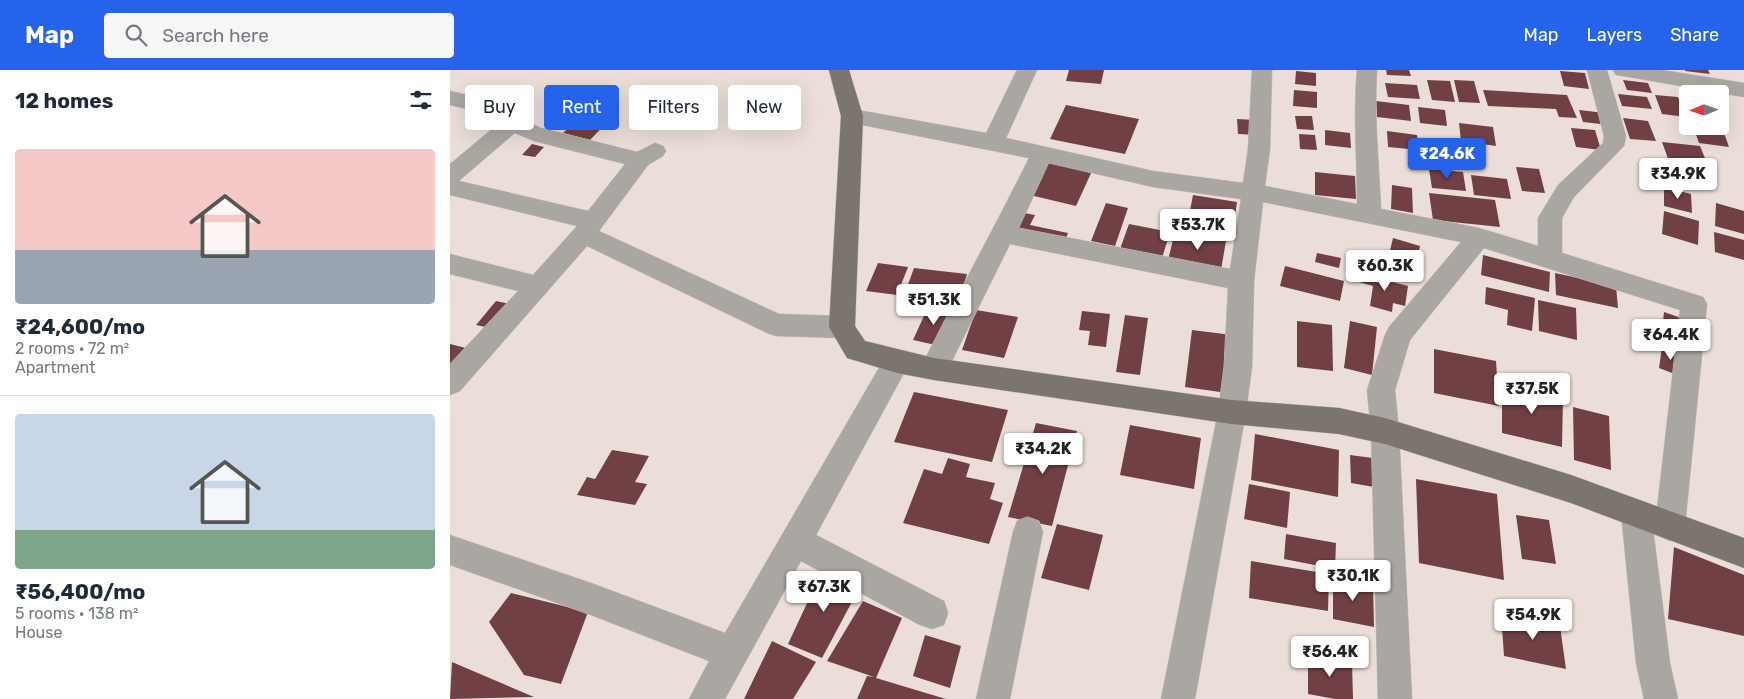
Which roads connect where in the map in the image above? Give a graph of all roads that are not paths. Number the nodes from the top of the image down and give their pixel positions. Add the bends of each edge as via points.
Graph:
1 (839, 70) edge
2 (1027, 70) edge
3 (1262, 70) edge
4 (1367, 70) edge
5 (1597, 70) edge
6 (1623, 70) edge
7 (1729, 82) edge
8 (450, 98) edge
9 (465, 101) edge
10 (852, 116) junction
11 (505, 130) edge
12 (526, 130) edge
13 (993, 142) junction
14 (1042, 154) junction
15 (450, 176) edge
16 (450, 187) edge
17 (1252, 192) junction
18 (1369, 214) junction
19 (588, 228) junction
20 (1004, 234) junction
21 (1479, 237) junction
22 (1550, 258) junction
23 (450, 264) edge
24 (1241, 281) junction
25 (538, 286) junction
26 (842, 327) junction
27 (897, 362) junction
28 (934, 369) junction
29 (450, 383) edge
30 (1232, 412) junction
31 (1385, 431) junction
32 (1636, 513) junction
33 (1670, 526) junction
34 (1028, 532) dead end
35 (796, 541) junction
36 (450, 550) edge
37 (1744, 554) edge
38 (932, 613) dead end
39 (732, 653) junction
40 (709, 698) edge
41 (993, 699) edge
42 (1178, 699) edge
43 (1395, 699) edge
44 (1661, 699) edge

1 - 10 main road
2 - 13 street
3 - 17 street via 1259,149
4 - 18 street via 1364,108
5 - 22 street via 1615,136 1612,146 1566,191 1550,218
6 - 7 street
8 - 9 street
10 - 13 street
10 - 26 main road
11 - 15 street
12 - 19 street via 647,156
13 - 14 street
14 - 17 street via 1153,179
14 - 20 street
16 - 19 street
17 - 18 street
17 - 24 street
18 - 21 street
19 - 25 street
19 - 26 street via 776,326
20 - 24 street
20 - 28 street
21 - 22 street
21 - 31 street via 1398,335 1381,390
22 - 33 street via 1694,304
23 - 25 street
24 - 30 street via 1238,367
25 - 29 street
26 - 27 main road via 856,350
27 - 28 main road
27 - 35 street
28 - 30 main road
30 - 31 main road via 1339,422
30 - 42 street
31 - 32 main road via 1572,489
31 - 43 street
32 - 33 main road
32 - 44 street via 1653,663
33 - 37 main road
34 - 41 street
35 - 38 street
35 - 39 street
36 - 39 street
39 - 40 street

